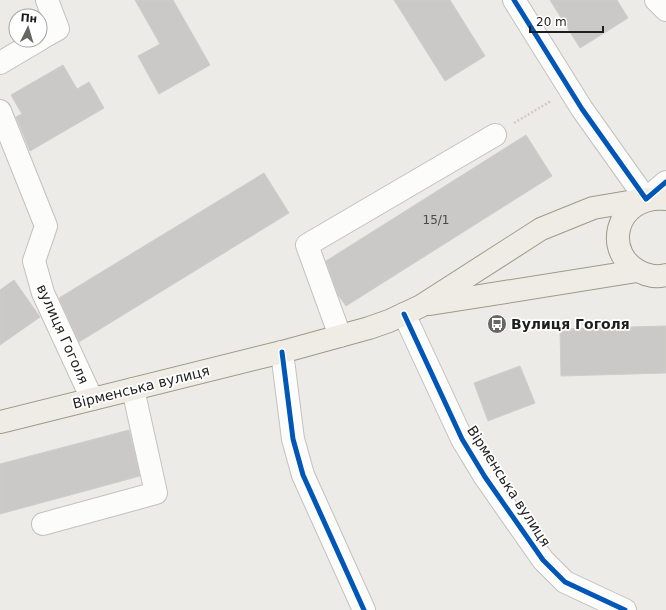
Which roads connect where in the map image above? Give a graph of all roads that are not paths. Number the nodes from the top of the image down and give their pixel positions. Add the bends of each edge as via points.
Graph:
1 (47, 0) edge
2 (514, 0) edge
3 (656, 0) edge
4 (666, 10) edge
5 (48, 35) edge
6 (26, 48) edge
7 (0, 63) edge
8 (0, 111) edge
9 (495, 135) road end
10 (666, 182) edge
11 (656, 199) edge
12 (637, 271) junction
13 (666, 275) edge
14 (413, 310) junction
15 (340, 336) junction
16 (282, 352) junction
17 (133, 389) junction
18 (92, 399) junction
19 (0, 422) edge
20 (43, 524) dead end
21 (364, 610) edge
22 (625, 610) edge

1 - 5 street via 58,29
2 - 11 street via 570,89
3 - 4 street
6 - 7 street
8 - 18 street, вулиця Гоголя via 46,226 34,261 43,293
9 - 15 street via 307,245
10 - 11 street
11 - 12 main road via 629,209 618,230 624,258
11 - 14 main road, Вірменська вулиця via 593,208 541,229
12 - 13 main road via 650,276
12 - 14 main road, Вірменська вулиця
14 - 15 main road, Вірменська вулиця via 376,326
14 - 22 street, Вірменська вулиця via 462,439 485,477 543,560 565,582
15 - 16 main road, Вірменська вулиця
16 - 17 main road, Вірменська вулиця
16 - 21 street via 293,439 303,475
17 - 18 main road, Вірменська вулиця
17 - 20 street via 156,493
18 - 19 main road, Вірменська вулиця

